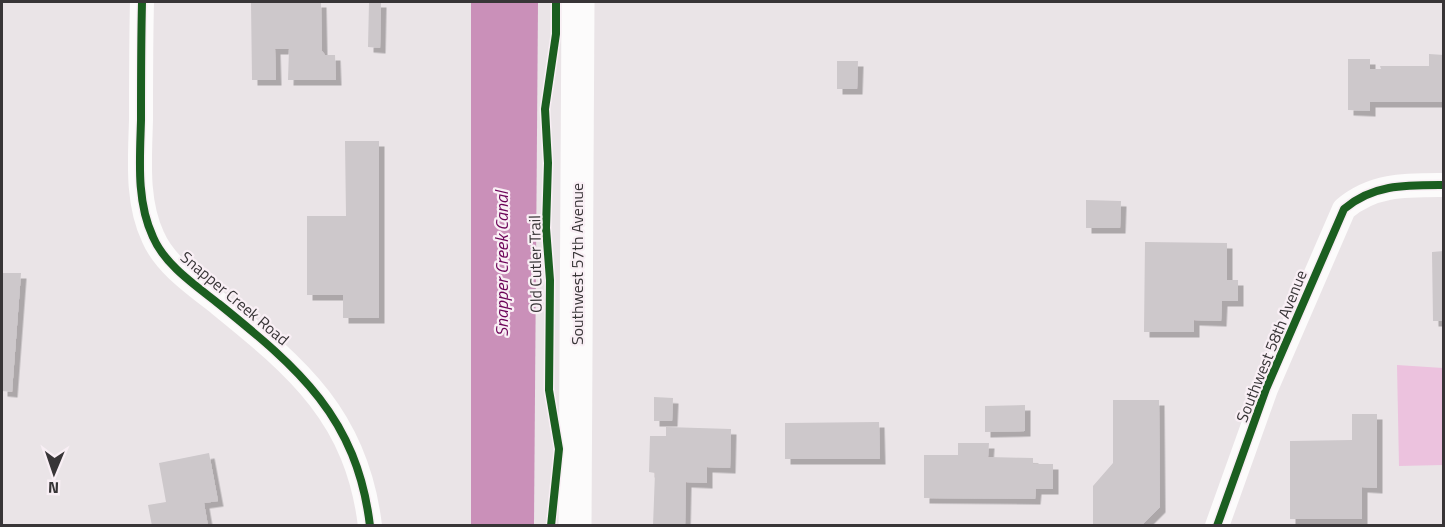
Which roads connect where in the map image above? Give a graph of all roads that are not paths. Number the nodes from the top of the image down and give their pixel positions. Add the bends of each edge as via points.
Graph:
1 (142, 2) edge
2 (578, 2) edge
3 (1443, 185) edge
4 (370, 525) edge
5 (575, 525) edge
6 (1217, 525) edge

1 - 4 street, Snapper Creek Road via 140,167 151,234 165,256 189,280 288,360 329,411 357,466
2 - 5 main road, Southwest 57th Avenue
3 - 6 street, Southwest 58th Avenue via 1402,185 1371,191 1344,209 1266,389

